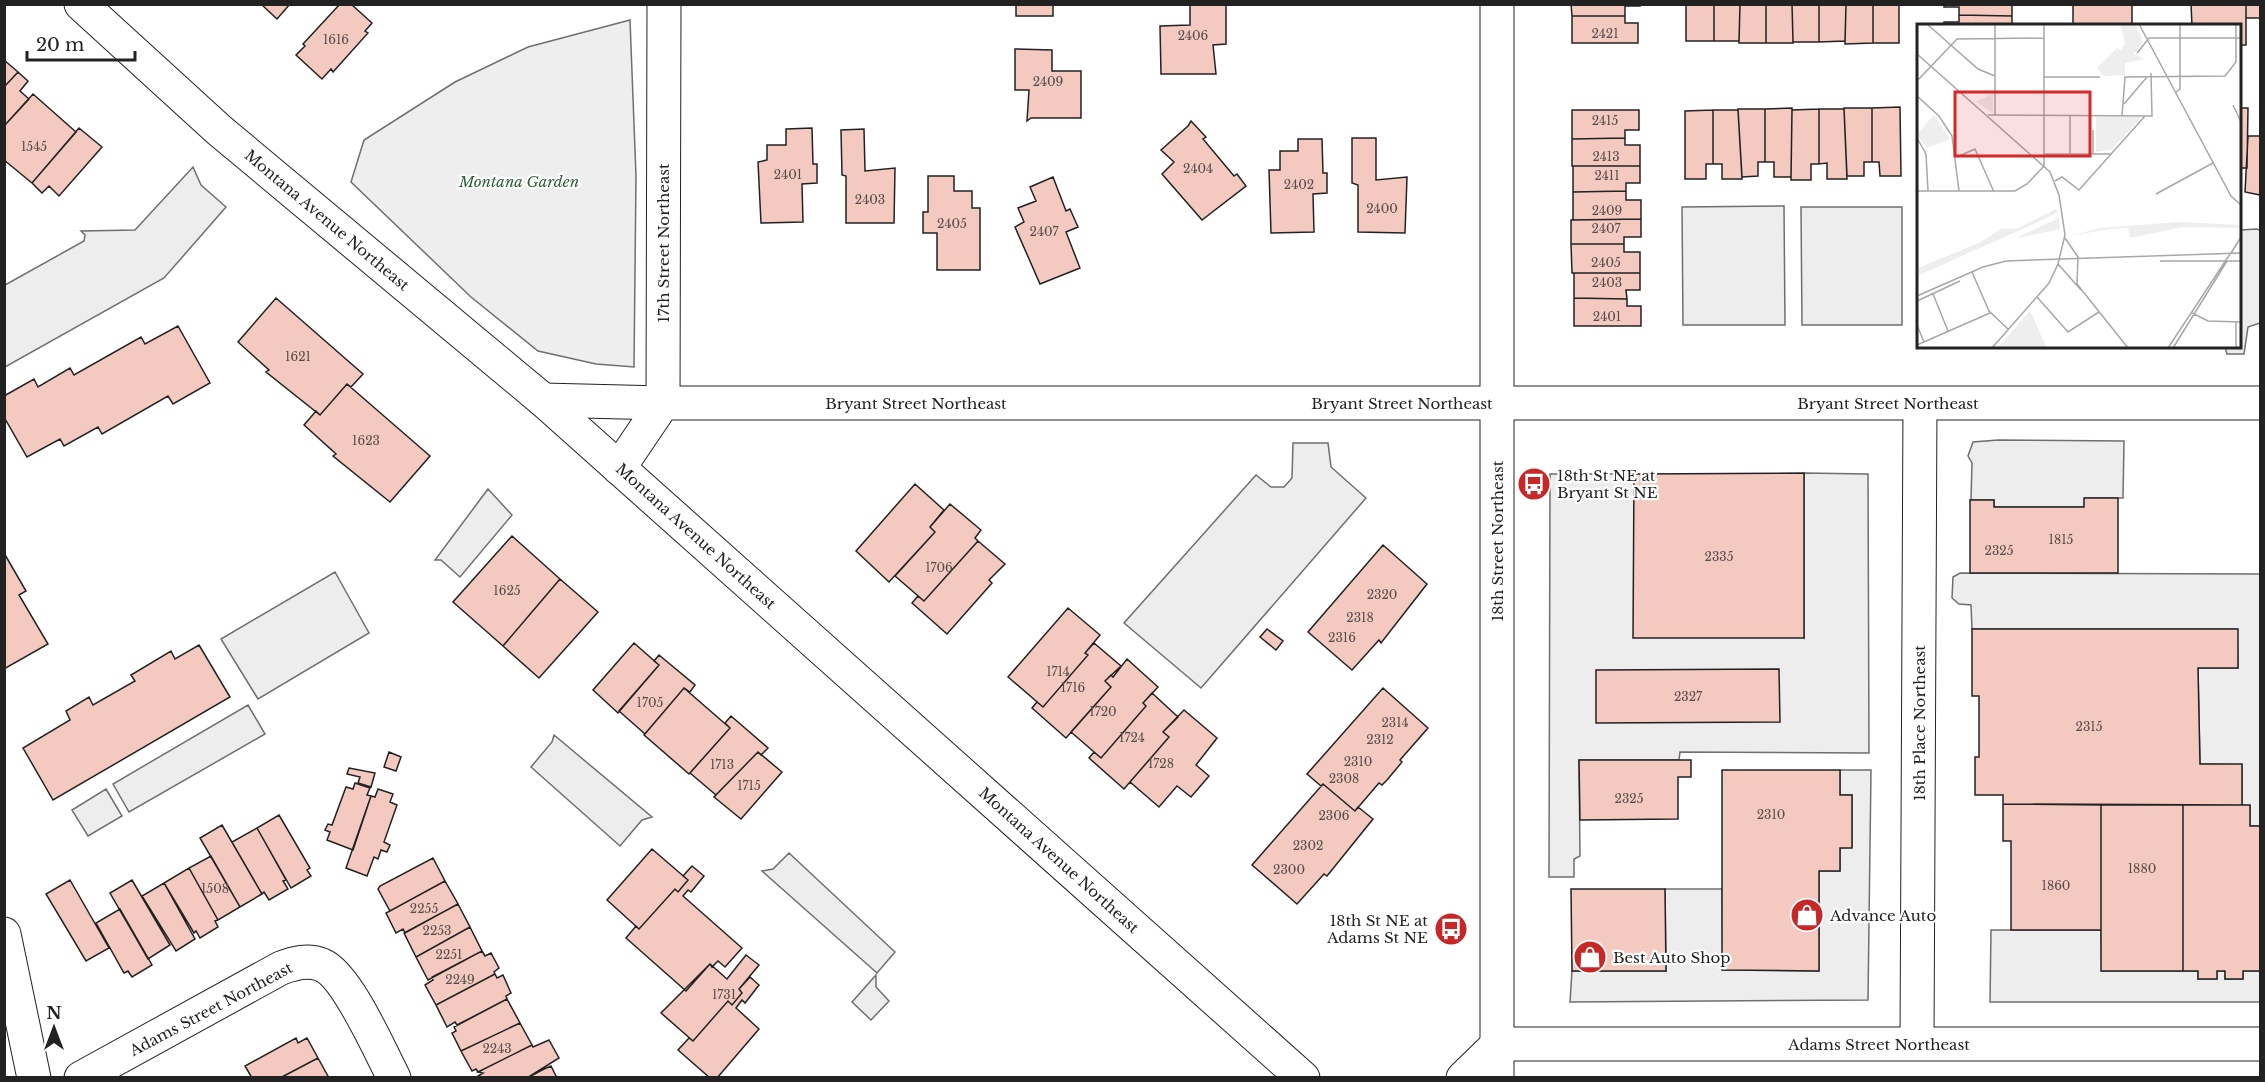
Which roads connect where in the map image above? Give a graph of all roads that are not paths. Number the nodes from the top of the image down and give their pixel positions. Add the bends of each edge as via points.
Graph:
1 (81, 4) edge
2 (664, 4) edge
3 (1497, 4) edge
4 (543, 400) junction
5 (663, 403) junction
6 (1497, 403) junction
7 (1920, 403) junction
8 (2260, 403) edge
9 (619, 468) junction
10 (4, 934) edge
11 (1917, 1043) junction
12 (1497, 1044) junction
13 (2260, 1044) edge
14 (34, 1077) edge
15 (81, 1077) edge
16 (394, 1077) edge
17 (1303, 1077) edge
18 (1463, 1077) edge
19 (1497, 1077) edge

1 - 4 street, Montana Avenue Northeast via 219,130
2 - 5 street, 17th Street Northeast
3 - 6 street, 18th Street Northeast
4 - 5 street, Bryant Street Northeast
4 - 9 street, Montana Avenue Northeast
5 - 6 street, Bryant Street Northeast
5 - 9 street
6 - 7 street, Bryant Street Northeast
6 - 12 street, 18th Street Northeast
7 - 8 street, Bryant Street Northeast
7 - 11 street, 18th Place Northeast
9 - 17 street, Montana Avenue Northeast
10 - 14 street
11 - 12 street, Adams Street Northeast
11 - 13 street, Adams Street Northeast
12 - 18 street
12 - 19 street, 18th Street Northeast
15 - 16 street, Adams Street Northeast via 294,963 308,962 321,965 343,982

